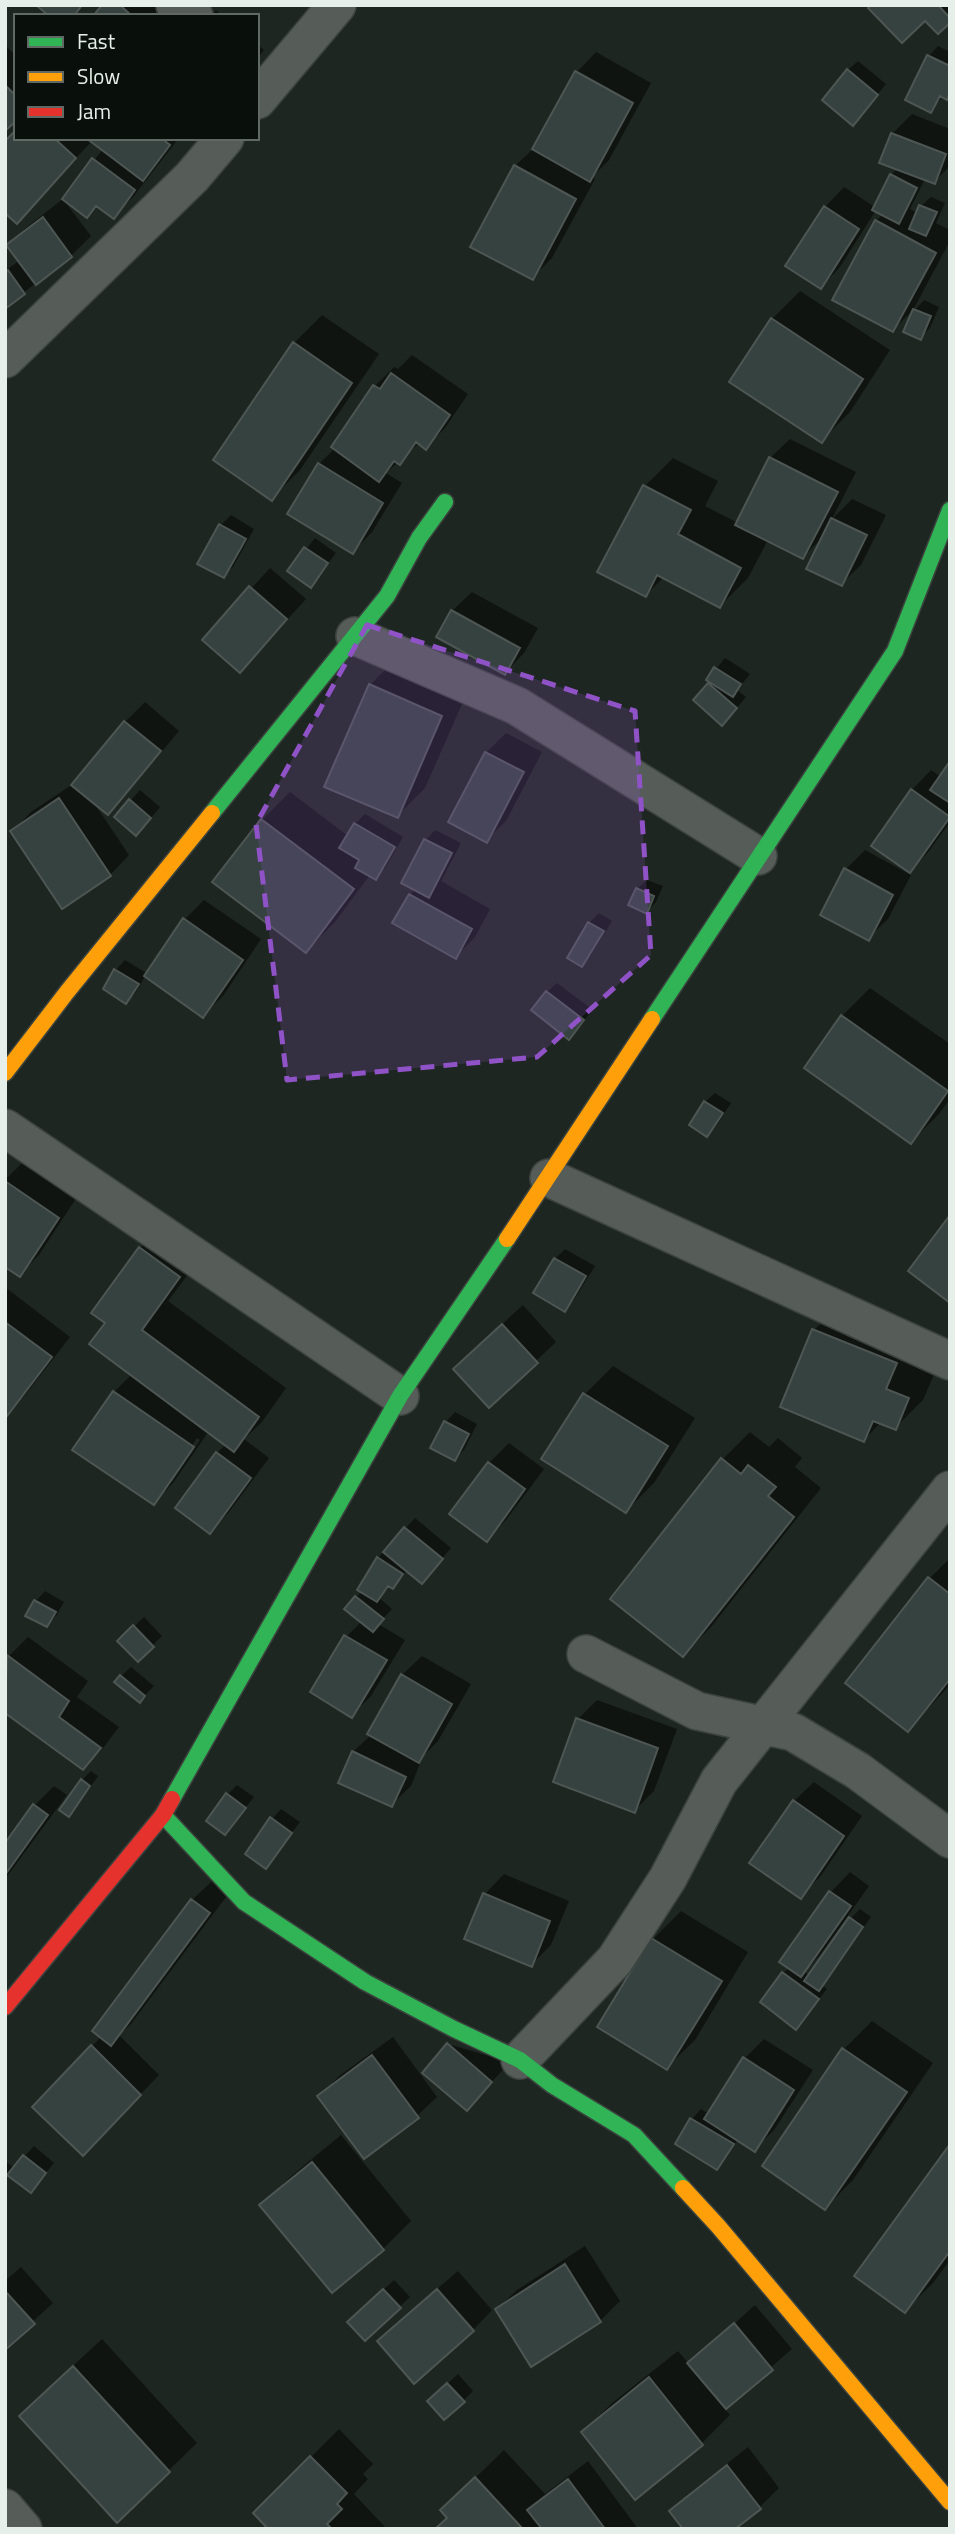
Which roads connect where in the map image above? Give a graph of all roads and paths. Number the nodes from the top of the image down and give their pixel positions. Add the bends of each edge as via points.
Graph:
1 (175, 5) edge
2 (337, 5) edge
3 (191, 14) edge
4 (271, 58) edge
5 (259, 94) edge
6 (223, 140) edge
7 (5, 359) edge
8 (445, 502) dead end
9 (950, 510) edge
10 (355, 636) junction
11 (758, 856) junction
12 (5, 1073) edge
13 (5, 1128) edge
14 (549, 1178) junction
15 (950, 1361) edge
16 (400, 1396) junction
17 (950, 1490) edge
18 (586, 1654) dead end
19 (763, 1726) junction
20 (163, 1815) junction
21 (950, 1839) edge
22 (5, 2007) edge
23 (520, 2060) junction
24 (946, 2497) edge
25 (5, 2508) edge
26 (23, 2529) edge

1 - 3 street
2 - 4 street
4 - 5 street
6 - 7 street via 192,177
8 - 10 street via 387,596
9 - 11 street via 895,652
10 - 11 street via 517,706
10 - 12 street
11 - 14 street
13 - 16 street
14 - 15 street
14 - 16 street
16 - 20 street
17 - 19 street
18 - 19 street via 697,1711
19 - 21 street via 793,1732 858,1771
19 - 23 street via 719,1781 668,1878 615,1960
20 - 22 street
20 - 23 street via 244,1902 365,1982
23 - 24 street via 634,2135 718,2225
25 - 26 street

